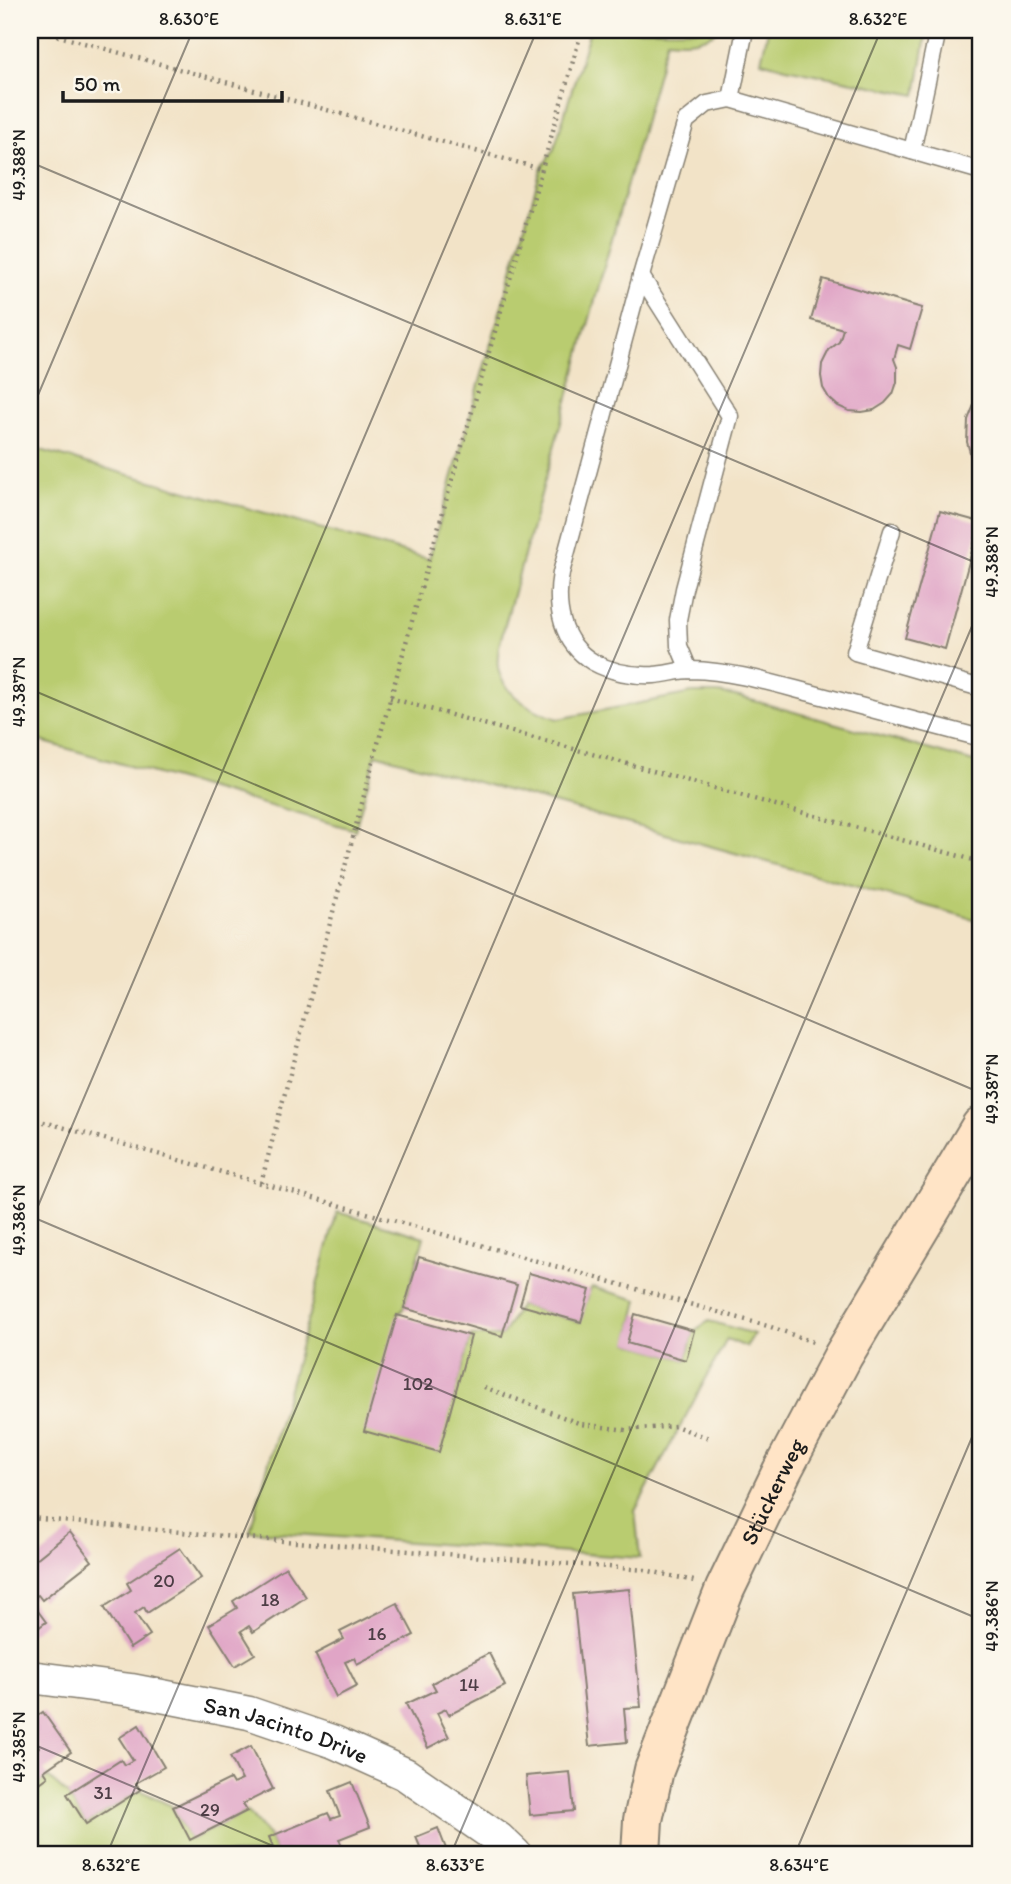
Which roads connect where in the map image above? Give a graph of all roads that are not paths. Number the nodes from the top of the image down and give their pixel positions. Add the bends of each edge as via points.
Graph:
1 (745, 30) edge
2 (938, 30) edge
3 (730, 99) junction
4 (912, 151) junction
5 (981, 171) edge
6 (641, 276) junction
7 (892, 531) dead end
8 (689, 670) junction
9 (978, 683) edge
10 (981, 738) edge
11 (973, 1140) edge
12 (30, 1677) edge
13 (515, 1854) edge
14 (641, 1854) edge

1 - 3 lane
2 - 4 lane
3 - 4 lane
3 - 6 lane via 707,104 685,121
4 - 5 lane
6 - 8 lane via 730,416 678,620 679,646
6 - 8 lane via 561,573 558,608 575,646 592,662 637,675
7 - 9 lane via 855,652
8 - 10 lane via 740,674
11 - 14 street, Stückerweg via 843,1356 725,1588 654,1770
12 - 13 street, San Jacinto Drive via 131,1690 249,1713 334,1742 405,1774

